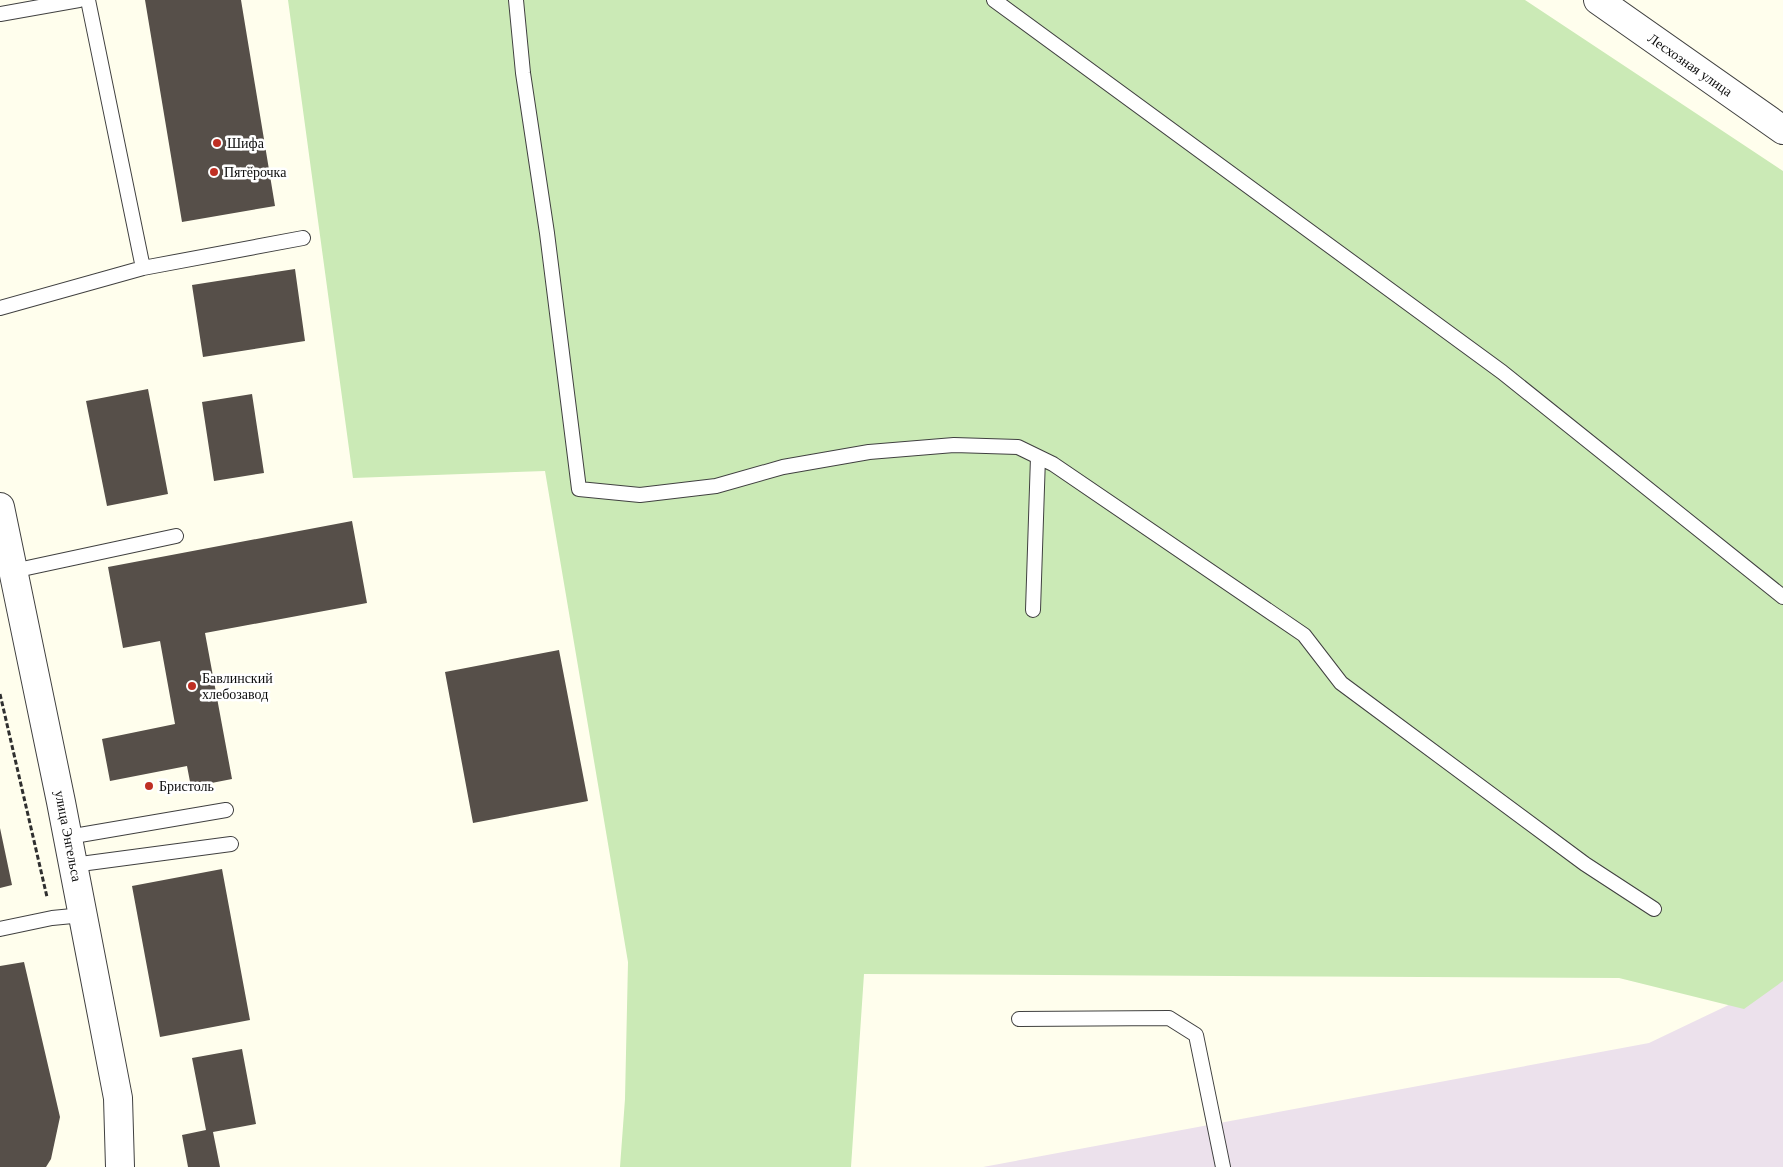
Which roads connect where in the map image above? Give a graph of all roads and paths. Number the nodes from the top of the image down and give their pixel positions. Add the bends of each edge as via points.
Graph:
1 (79, 0) edge
2 (88, 0) edge
3 (516, 0) edge
4 (994, 0) edge
5 (1598, 0) edge
6 (0, 14) edge
7 (1783, 130) edge
8 (303, 238) dead end
9 (143, 268) junction
10 (0, 308) edge
11 (1038, 457) junction
12 (0, 507) edge
13 (176, 536) dead end
14 (7, 562) edge
15 (1783, 597) edge
16 (1033, 610) dead end
17 (0, 694) edge
18 (226, 810) dead end
19 (68, 837) junction
20 (231, 844) dead end
21 (73, 865) junction
22 (1654, 909) dead end
23 (83, 915) junction
24 (52, 918) junction
25 (0, 929) edge
26 (1019, 1019) dead end
27 (120, 1167) edge
28 (1224, 1167) edge

1 - 6 lane
2 - 9 lane
3 - 11 lane via 579,489 640,495 716,486 783,467 869,452 954,445 1018,447
4 - 15 lane via 1502,372
5 - 7 street, Лесхозная улица
8 - 9 lane
9 - 10 lane
11 - 16 lane
11 - 22 lane via 1054,464 1304,635 1341,683 1585,864
12 - 14 street, улица Энгельса
13 - 14 lane
14 - 19 street, улица Энгельса
17 - 24 path
18 - 19 lane
19 - 21 street, улица Энгельса
20 - 21 lane
21 - 23 street, улица Энгельса
23 - 24 lane
23 - 27 street, улица Энгельса via 118,1098
24 - 25 lane
26 - 28 lane via 1169,1018 1196,1035

